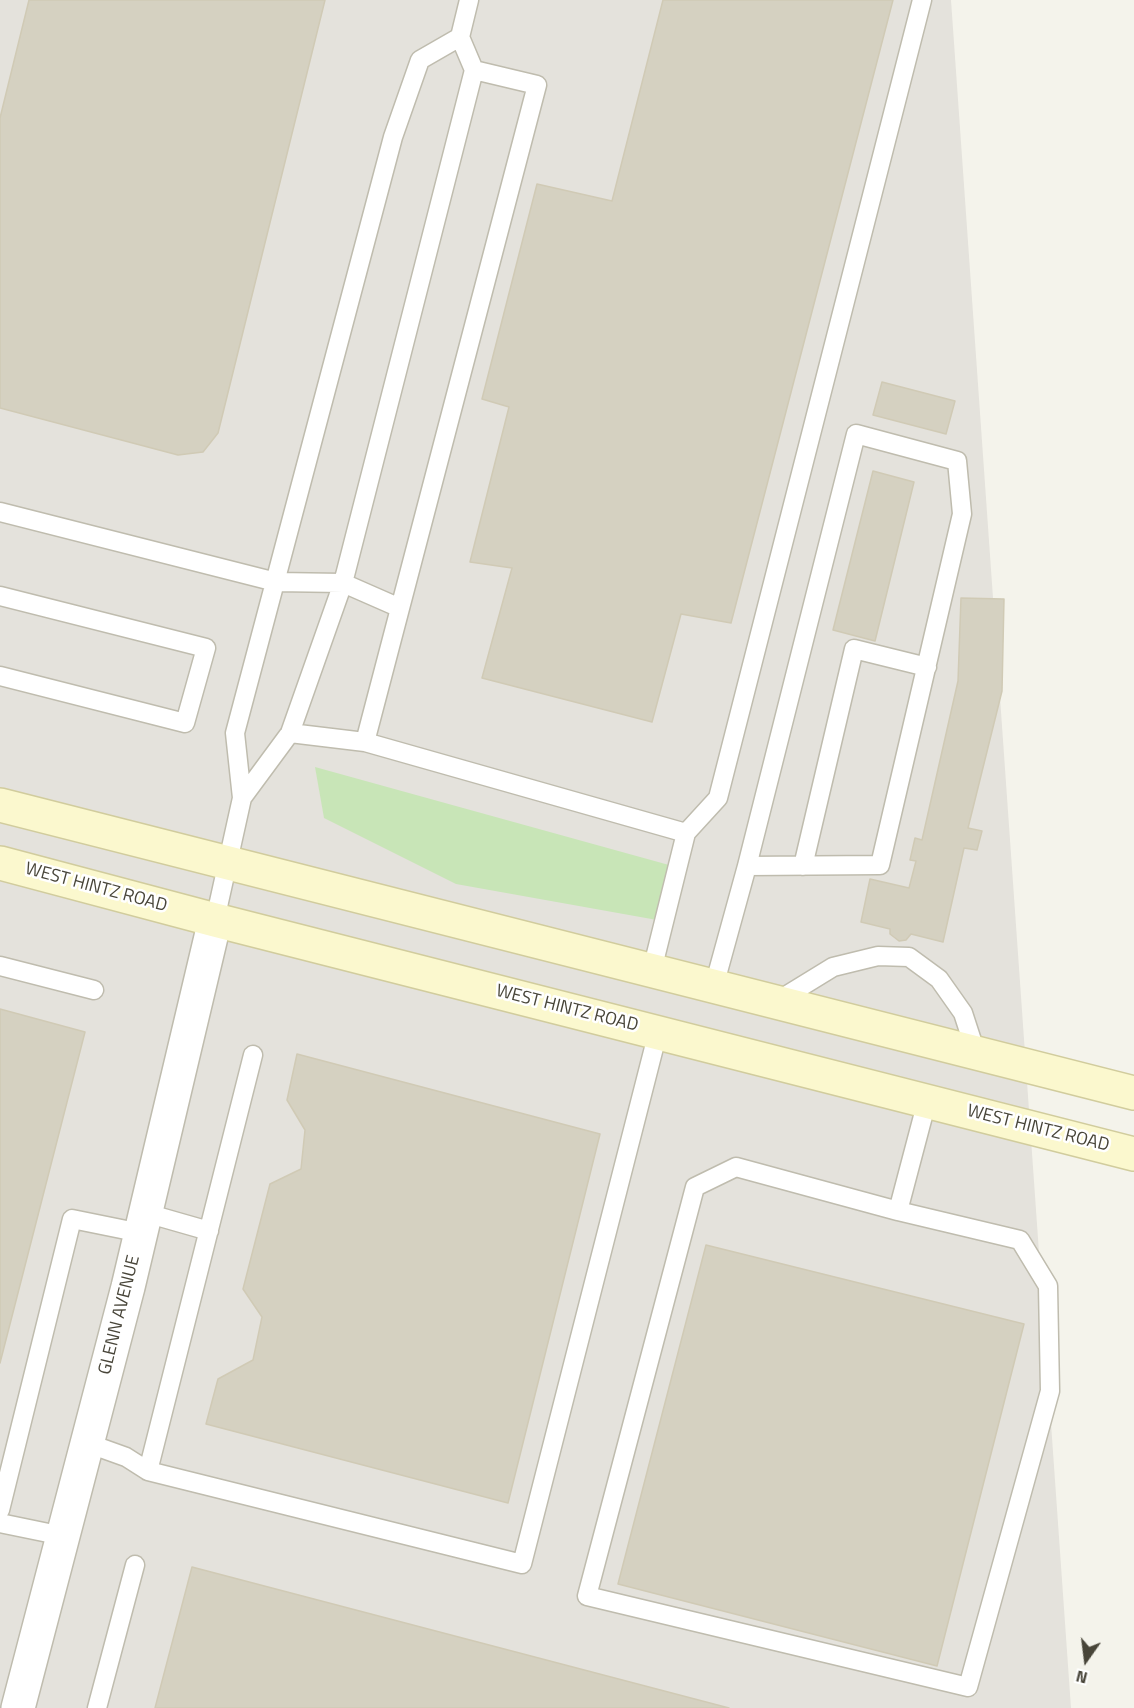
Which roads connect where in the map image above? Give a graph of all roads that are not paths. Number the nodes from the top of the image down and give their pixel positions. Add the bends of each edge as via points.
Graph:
1 (469, 0) edge
2 (922, 0) edge
3 (460, 37) junction
4 (474, 70) junction
5 (0, 512) edge
6 (276, 582) junction
7 (343, 583) junction
8 (0, 596) edge
9 (400, 609) junction
10 (927, 667) junction
11 (0, 676) edge
12 (290, 733) junction
13 (365, 742) junction
14 (242, 798) junction
15 (0, 805) edge
16 (686, 833) junction
17 (0, 862) edge
18 (229, 862) junction
19 (803, 866) junction
20 (747, 867) junction
21 (215, 920) junction
22 (0, 966) edge
23 (652, 970) junction
24 (714, 986) junction
25 (94, 990) dead end
26 (776, 1002) junction
27 (658, 1032) junction
28 (976, 1053) junction
29 (253, 1054) dead end
30 (1134, 1094) edge
31 (927, 1101) junction
32 (1134, 1154) edge
33 (898, 1211) junction
34 (144, 1223) junction
35 (209, 1231) junction
36 (87, 1443) junction
37 (148, 1471) junction
38 (0, 1510) edge
39 (0, 1523) edge
40 (63, 1536) junction
41 (135, 1565) dead end
42 (18, 1708) edge
43 (98, 1708) edge

1 - 3 lane
2 - 16 lane via 718,798
3 - 4 lane
3 - 6 lane via 420,60 393,137
4 - 7 lane
4 - 9 lane via 537,85
5 - 6 lane
6 - 7 lane
6 - 14 lane via 235,733
7 - 9 lane
7 - 12 lane
8 - 11 lane via 206,648 185,723
9 - 13 lane
10 - 19 lane via 880,865
10 - 19 lane via 854,650
10 - 20 lane via 962,514 957,461 856,434
12 - 13 lane
12 - 14 lane
13 - 16 lane
14 - 18 lane
15 - 18 main road
16 - 23 lane
17 - 21 main road, WEST HINTZ ROAD
18 - 21 lane
18 - 23 main road
19 - 20 lane
20 - 24 lane
21 - 27 main road, WEST HINTZ ROAD
21 - 34 street, GLENN AVENUE
22 - 25 lane
23 - 24 main road
24 - 26 main road
26 - 28 main road
26 - 28 lane via 833,967 878,956 909,957 939,979 963,1013
27 - 31 main road, WEST HINTZ ROAD
27 - 37 lane via 522,1564
28 - 30 main road
29 - 35 lane
31 - 32 main road, WEST HINTZ ROAD
31 - 33 lane
33 - 33 lane via 736,1167 695,1187 586,1596 968,1687 1050,1391 1048,1286 1020,1240
34 - 35 lane
34 - 36 street, GLENN AVENUE
34 - 38 lane via 72,1219
35 - 37 lane
36 - 37 lane via 126,1457
36 - 40 street, GLENN AVENUE
39 - 40 lane
40 - 42 street, GLENN AVENUE
41 - 43 lane

